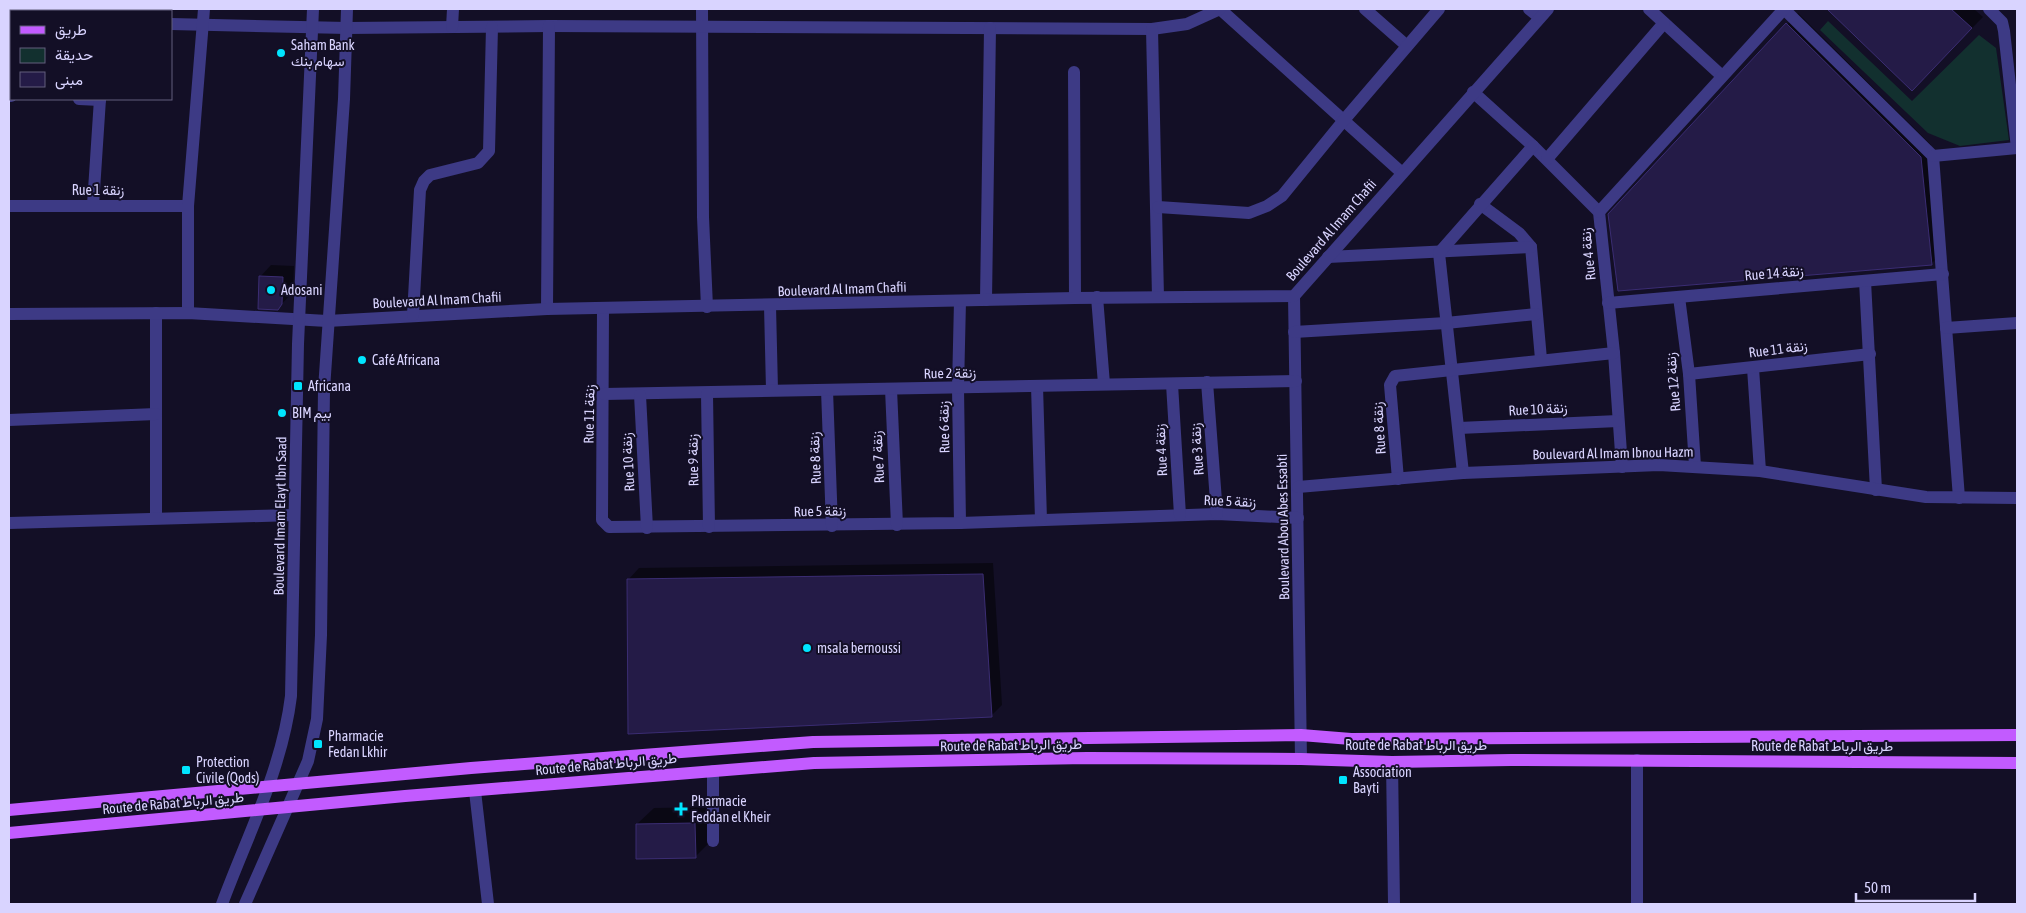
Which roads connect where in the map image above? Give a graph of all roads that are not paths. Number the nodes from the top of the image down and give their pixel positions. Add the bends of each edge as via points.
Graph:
1 (204, 9) edge
2 (313, 9) edge
3 (347, 9) edge
4 (453, 9) edge
5 (702, 9) edge
6 (1220, 9) edge
7 (1364, 9) edge
8 (1440, 9) edge
9 (1529, 9) edge
10 (1649, 9) edge
11 (1784, 9) edge
12 (1989, 9) edge
13 (1544, 13) edge
14 (1664, 23) junction
15 (172, 24) edge
16 (203, 24) junction
17 (492, 26) junction
18 (549, 26) junction
19 (702, 26) junction
20 (452, 27) junction
21 (312, 28) junction
22 (346, 28) junction
23 (990, 28) junction
24 (1152, 29) junction
25 (1407, 46) junction
26 (2012, 54) edge
27 (1074, 72) dead end
28 (1722, 76) junction
29 (1473, 92) junction
30 (100, 100) edge
31 (1344, 120) junction
32 (1533, 146) junction
33 (2017, 148) edge
34 (1933, 156) junction
35 (1547, 160) junction
36 (1401, 172) junction
37 (1480, 204) junction
38 (93, 205) junction
39 (9, 206) edge
40 (188, 206) junction
41 (1158, 207) junction
42 (1599, 212) junction
43 (1531, 247) junction
44 (1439, 253) junction
45 (1328, 257) junction
46 (1943, 274) junction
47 (1865, 281) junction
48 (1294, 296) junction
49 (1097, 297) junction
50 (1158, 297) junction
51 (1679, 297) junction
52 (1075, 298) junction
53 (986, 300) junction
54 (960, 301) junction
55 (1608, 303) junction
56 (770, 306) junction
57 (707, 307) junction
58 (547, 309) junction
59 (603, 309) junction
60 (156, 313) junction
61 (188, 313) junction
62 (9, 314) edge
63 (1536, 314) junction
64 (413, 316) junction
65 (300, 320) junction
66 (328, 321) junction
67 (1446, 323) junction
68 (2017, 323) edge
69 (1946, 328) junction
70 (1294, 332) junction
71 (1614, 353) junction
72 (1870, 354) junction
73 (1542, 359) junction
74 (1753, 368) junction
75 (1453, 370) junction
76 (1689, 374) junction
77 (1296, 381) junction
78 (1207, 382) junction
79 (1104, 384) junction
80 (1172, 384) junction
81 (1037, 386) junction
82 (958, 388) junction
83 (891, 389) junction
84 (772, 390) junction
85 (827, 390) junction
86 (604, 394) junction
87 (707, 394) junction
88 (640, 395) junction
89 (156, 414) junction
90 (9, 420) edge
91 (1618, 420) junction
92 (1459, 428) junction
93 (1695, 466) junction
94 (1622, 467) junction
95 (1760, 471) junction
96 (1463, 473) junction
97 (1398, 479) junction
98 (1298, 487) junction
99 (1876, 490) junction
100 (1959, 498) junction
101 (2017, 498) edge
102 (1217, 514) junction
103 (294, 515) junction
104 (1180, 515) junction
105 (156, 518) junction
106 (1298, 518) junction
107 (602, 520) joint
108 (1041, 520) junction
109 (9, 523) edge
110 (960, 524) junction
111 (897, 525) junction
112 (832, 526) junction
113 (709, 527) junction
114 (647, 528) junction
115 (2017, 735) edge
116 (1301, 736) junction
117 (1301, 758) junction
118 (1637, 760) junction
119 (1392, 762) junction
120 (2017, 763) edge
121 (713, 771) junction
122 (299, 782) junction
123 (269, 786) junction
124 (475, 790) junction
125 (288, 808) junction
126 (9, 810) edge
127 (259, 810) junction
128 (9, 833) edge
129 (713, 841) dead end
130 (222, 904) edge
131 (245, 904) edge
132 (488, 904) edge
133 (1394, 904) edge
134 (1637, 904) edge

1 - 16 street
2 - 21 street, Boulevard Imam Elayt Ibn Saad
3 - 22 street
4 - 20 street
5 - 19 street
6 - 24 street via 1187,24
6 - 31 street
7 - 25 street
8 - 25 street
9 - 13 street
10 - 14 street
11 - 28 street
11 - 34 street
12 - 26 street via 2002,22
13 - 29 street, Boulevard Al Imam Chafii
14 - 28 street
14 - 35 street
15 - 16 street
16 - 21 street
16 - 40 street
17 - 18 street
17 - 20 street
17 - 64 street via 489,151 478,163 430,175 424,181 420,190
18 - 19 street
18 - 58 street
19 - 23 street
19 - 57 street
20 - 22 street
21 - 22 street
21 - 65 street, Boulevard Imam Elayt Ibn Saad
22 - 66 street via 338,204
23 - 24 street
23 - 53 street
24 - 41 street
25 - 31 street
26 - 33 street
27 - 52 street
28 - 42 street
29 - 32 street, Rue 4 زنقة
29 - 36 street, Boulevard Al Imam Chafii
30 - 38 street
31 - 36 street
31 - 41 street via 1282,196 1267,206 1249,213
32 - 35 street, Rue 4 زنقة
32 - 37 street
33 - 34 street
34 - 46 street
35 - 42 street, Rue 4 زنقة
36 - 45 street, Boulevard Al Imam Chafii
37 - 43 street via 1519,233
37 - 44 street
38 - 39 street, Rue 1 زنقة
38 - 40 street, Rue 1 زنقة
40 - 61 street
41 - 50 street
42 - 55 street, Rue 4 زنقة
43 - 44 street
43 - 63 street
44 - 45 street
44 - 67 street
45 - 48 street, Boulevard Al Imam Chafii
46 - 47 street, Rue 14 زنقة
46 - 69 street
47 - 51 street, Rue 14 زنقة
47 - 72 street
48 - 50 street, Boulevard Al Imam Chafii
48 - 70 street, Boulevard Abou Abes Essabti
49 - 50 street, Boulevard Al Imam Chafii
49 - 52 street, Boulevard Al Imam Chafii
49 - 79 street
51 - 55 street, Rue 14 زنقة
51 - 76 street, Rue 12 زنقة
52 - 53 street, Boulevard Al Imam Chafii
53 - 54 street, Boulevard Al Imam Chafii
54 - 56 street, Boulevard Al Imam Chafii
54 - 82 street, Rue 6 زنقة
55 - 71 street, Rue 4 زنقة
56 - 57 street, Boulevard Al Imam Chafii
56 - 84 street
57 - 59 street, Boulevard Al Imam Chafii
58 - 59 street, Boulevard Al Imam Chafii
58 - 64 street, Boulevard Al Imam Chafii
59 - 86 street, Rue 11 زنقة
60 - 61 street, Boulevard Al Imam Chafii
60 - 62 street, Boulevard Al Imam Chafii
60 - 89 street
61 - 65 street, Boulevard Al Imam Chafii
63 - 67 street
63 - 73 street
64 - 66 street, Boulevard Al Imam Chafii
65 - 66 street, Boulevard Al Imam Chafii
65 - 103 street, Boulevard Imam Elayt Ibn Saad
66 - 122 street via 319,697 308,761
67 - 70 street
67 - 75 street
68 - 69 street
69 - 100 street
70 - 77 street, Boulevard Abou Abes Essabti
71 - 73 street
71 - 91 street, Rue 4 زنقة
72 - 74 street, Rue 11 زنقة
72 - 99 street
73 - 75 street
74 - 76 street, Rue 11 زنقة
74 - 95 street
75 - 92 street
75 - 97 street, Rue 8 زنقة via 1395,376 1390,385
76 - 93 street, Rue 12 زنقة
77 - 78 street, Rue 2 زنقة
77 - 98 street, Boulevard Abou Abes Essabti
78 - 80 street, Rue 2 زنقة
78 - 102 street, Rue 3 زنقة
79 - 80 street, Rue 2 زنقة
79 - 81 street, Rue 2 زنقة
80 - 104 street, Rue 4 زنقة
81 - 82 street, Rue 2 زنقة
81 - 108 street
82 - 83 street, Rue 2 زنقة
82 - 110 street, Rue 6 زنقة
83 - 85 street, Rue 2 زنقة
83 - 111 street, Rue 7 زنقة
84 - 85 street, Rue 2 زنقة
84 - 87 street, Rue 2 زنقة
85 - 112 street, Rue 8 زنقة
86 - 88 street, Rue 2 زنقة
86 - 107 street, Rue 11 زنقة
87 - 88 street, Rue 2 زنقة
87 - 113 street, Rue 9 زنقة
88 - 114 street, Rue 10 زنقة
89 - 90 street
89 - 105 street
91 - 92 street, Rue 10 زنقة
91 - 94 street, Rue 4 زنقة
92 - 96 street
93 - 94 street, Boulevard Al Imam Ibnou Hazm
93 - 95 street, Boulevard Al Imam Ibnou Hazm
94 - 96 street, Boulevard Al Imam Ibnou Hazm
95 - 99 street, Boulevard Al Imam Ibnou Hazm
96 - 97 street, Boulevard Al Imam Ibnou Hazm
97 - 98 street, Boulevard Al Imam Ibnou Hazm
98 - 106 street, Boulevard Abou Abes Essabti
99 - 100 street, Boulevard Al Imam Ibnou Hazm
100 - 101 street, Boulevard Al Imam Ibnou Hazm
102 - 104 street, Rue 5 زنقة
102 - 106 street, Rue 5 زنقة
103 - 105 street
103 - 123 street, Boulevard Imam Elayt Ibn Saad via 291,696 288,722
104 - 108 street, Rue 5 زنقة
105 - 109 street
106 - 116 street, Boulevard Abou Abes Essabti
107 - 114 street, Rue 5 زنقة via 609,527
108 - 110 street, Rue 5 زنقة
110 - 111 street, Rue 5 زنقة
111 - 112 street, Rue 5 زنقة
112 - 113 street, Rue 5 زنقة
113 - 114 street, Rue 5 زنقة
115 - 116 main road, Route de Rabat طريق الرباط via 1350,739
116 - 117 street, Boulevard Abou Abes Essabti
116 - 122 main road, Route de Rabat طريق الرباط via 813,742
117 - 119 main road, Route de Rabat طريق الرباط
117 - 121 main road, Route de Rabat طريق الرباط via 814,763
118 - 119 main road, Route de Rabat طريق الرباط
118 - 120 main road, Route de Rabat طريق الرباط
118 - 134 street
119 - 133 street
121 - 124 main road, Route de Rabat طريق الرباط
121 - 129 street
122 - 123 main road, Route de Rabat طريق الرباط
122 - 125 street
123 - 126 main road, Route de Rabat طريق الرباط
123 - 127 street, Boulevard Imam Elayt Ibn Saad
124 - 125 main road, Route de Rabat طريق الرباط
124 - 132 street
125 - 127 main road, Route de Rabat طريق الرباط
125 - 131 street
127 - 128 main road, Route de Rabat طريق الرباط
127 - 130 street, Boulevard Imam Elayt Ibn Saad

